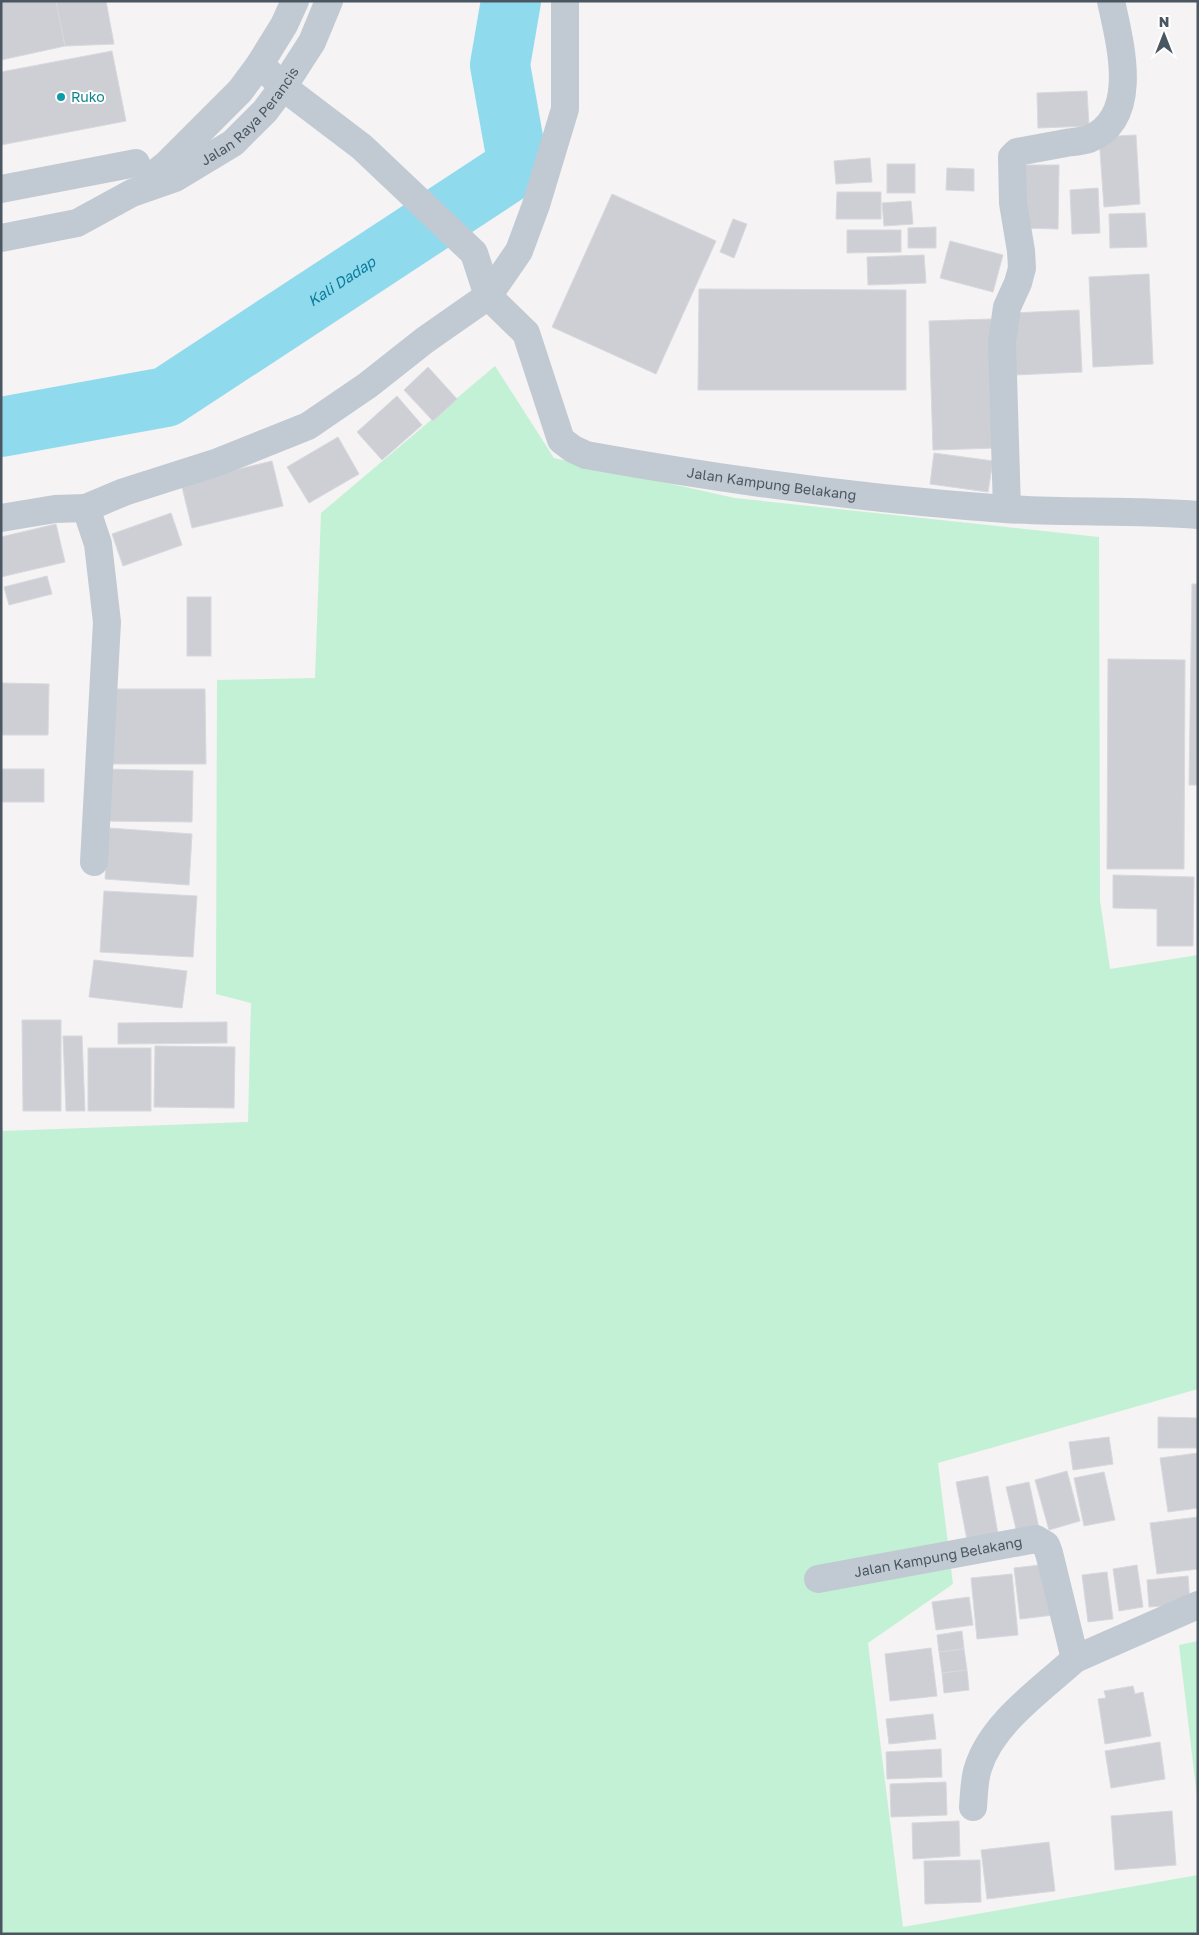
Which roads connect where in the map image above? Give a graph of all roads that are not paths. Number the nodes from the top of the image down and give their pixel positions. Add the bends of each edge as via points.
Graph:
1 (295, 1) edge
2 (329, 1) edge
3 (565, 1) edge
4 (1111, 1) edge
5 (260, 64) junction
6 (283, 87) junction
7 (136, 163) dead end
8 (1, 189) edge
9 (132, 193) junction
10 (1, 238) edge
11 (488, 296) junction
12 (86, 508) junction
13 (1007, 509) junction
14 (1198, 514) edge
15 (1, 518) edge
16 (94, 862) dead end
17 (818, 1579) dead end
18 (1198, 1605) edge
19 (1075, 1659) junction
20 (973, 1807) dead end

1 - 5 street, Jalan Raya Perancis
2 - 6 street, Jalan Raya Perancis via 312,42
3 - 11 street via 565,109 519,251
4 - 13 street via 1122,48 1123,90 1114,117 1107,128 1088,139 1017,152 1012,157 1013,203 1022,268 1007,307 1002,342
5 - 6 street
5 - 9 street, Jalan Raya Perancis via 240,91
6 - 9 street, Jalan Raya Perancis via 265,111 233,143 175,178
6 - 11 street, Jalan Kampung Belakang via 362,147 474,253
7 - 8 street
9 - 10 street, Jalan Raya Perancis via 78,223
11 - 12 street via 308,426 218,462 124,492
11 - 13 street, Jalan Kampung Belakang via 526,332 562,440 573,449 682,472 874,497
12 - 15 street via 55,509
12 - 16 street via 98,544 107,622
13 - 14 street, Jalan Kampung Belakang
17 - 19 street, Jalan Kampung Belakang via 1036,1539 1046,1545 1049,1552
18 - 19 street
19 - 20 street via 1006,1720 988,1745 977,1769

